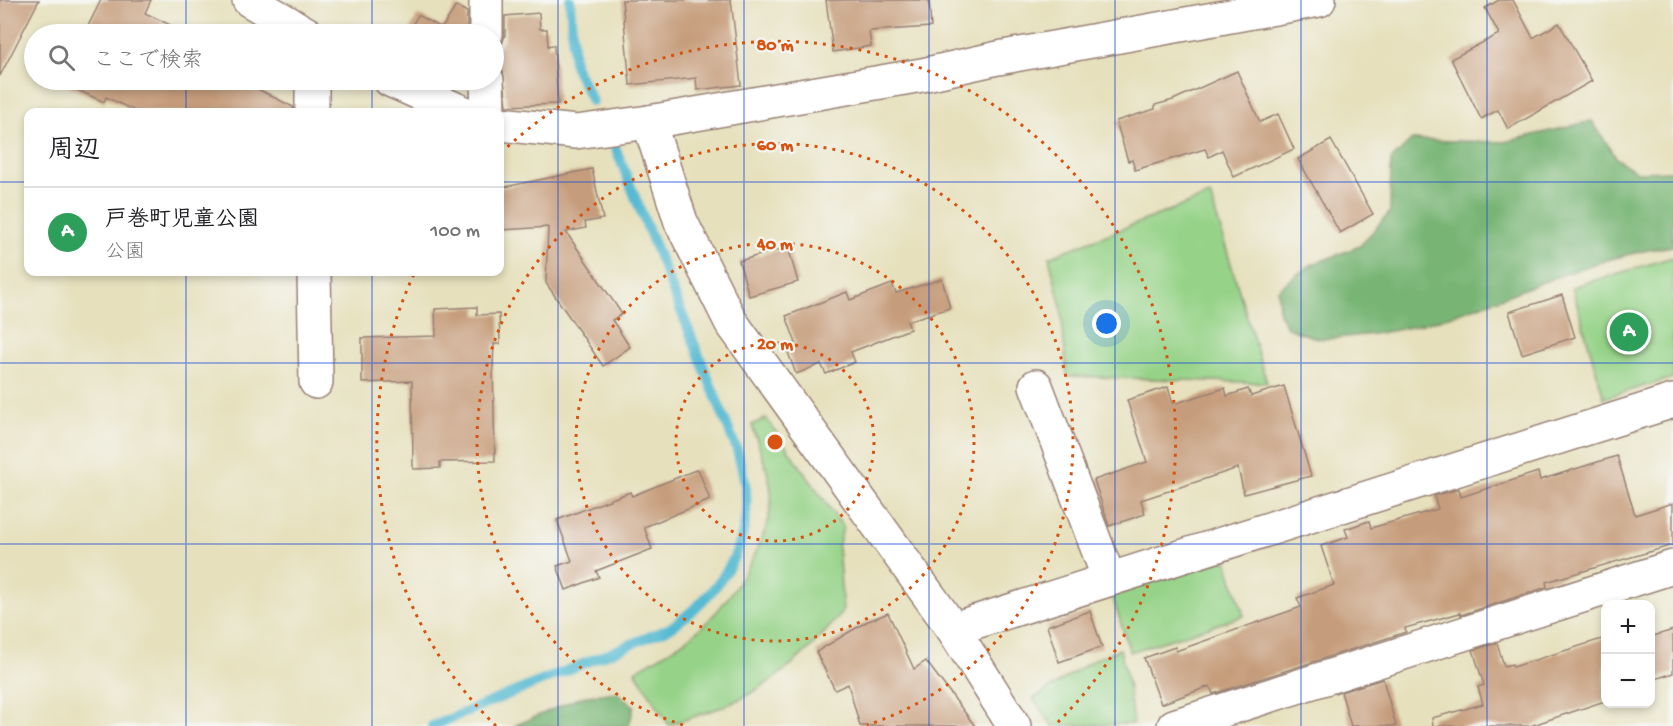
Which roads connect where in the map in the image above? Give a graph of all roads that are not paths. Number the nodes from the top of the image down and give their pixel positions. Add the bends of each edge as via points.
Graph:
1 (249, 0) edge
2 (486, 0) edge
3 (1319, 0) edge
4 (290, 24) edge
5 (486, 24) edge
6 (312, 90) edge
7 (412, 90) edge
8 (487, 90) edge
9 (312, 108) edge
10 (453, 108) edge
11 (488, 108) edge
12 (649, 122) junction
13 (504, 124) edge
14 (314, 276) edge
15 (316, 382) dead end
16 (1036, 386) dead end
17 (1673, 401) edge
18 (1673, 567) edge
19 (1110, 579) junction
20 (953, 629) junction
21 (1014, 726) edge
22 (1174, 726) edge

1 - 4 street
2 - 5 street
3 - 12 street
6 - 9 street
7 - 10 street
8 - 11 street
12 - 13 street via 576,132
12 - 20 street via 681,222 731,322
14 - 15 street
16 - 19 street
17 - 19 street
18 - 22 street
19 - 20 street
20 - 21 street

